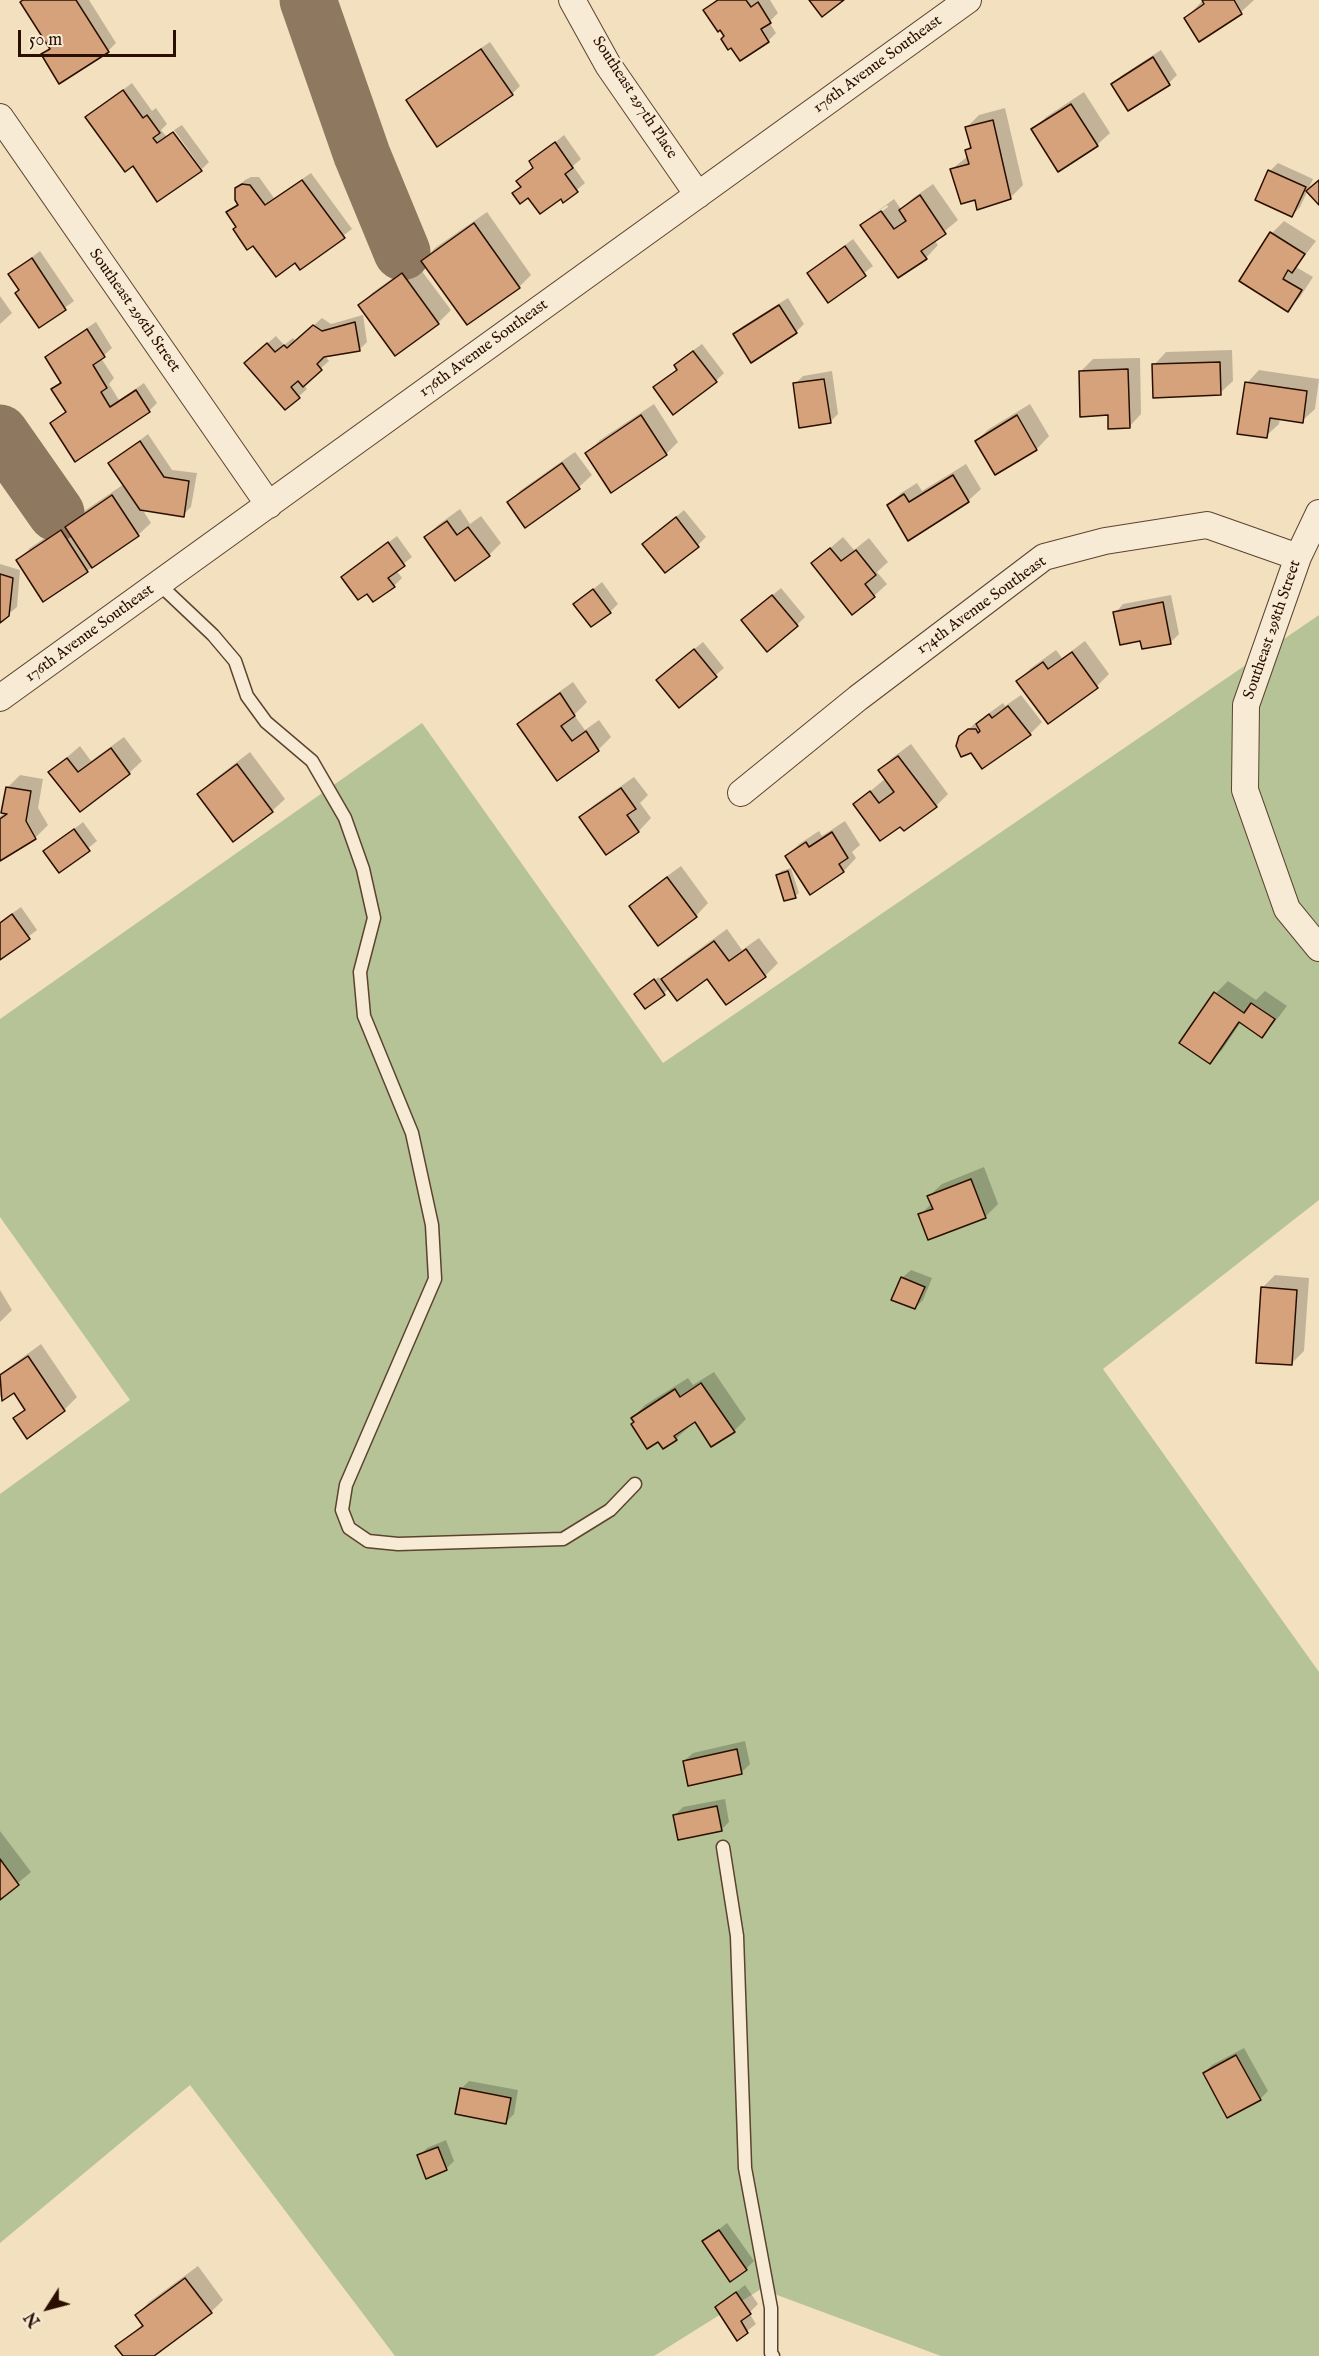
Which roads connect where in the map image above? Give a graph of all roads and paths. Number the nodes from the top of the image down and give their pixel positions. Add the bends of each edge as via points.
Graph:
1 (572, 0) edge
2 (968, 0) edge
3 (0, 117) edge
4 (698, 195) junction
5 (268, 505) junction
6 (1319, 513) edge
7 (1298, 557) junction
8 (159, 584) junction
9 (0, 698) edge
10 (741, 793) dead end
11 (1319, 948) edge
12 (635, 1484) dead end
13 (723, 1847) dead end
14 (773, 2356) edge

1 - 4 street, Southeast 297th Place via 608,65
2 - 4 street, 176th Avenue Southeast
3 - 5 street, Southeast 296th Street
4 - 5 street, 176th Avenue Southeast
5 - 8 street, 176th Avenue Southeast
6 - 7 street, Southeast 298th Street
7 - 10 street, 174th Avenue Southeast via 1207,525 1105,541 1044,557 858,698
7 - 11 street, Southeast 298th Street via 1246,705 1245,790 1287,909
8 - 9 street, 176th Avenue Southeast
8 - 12 lane via 213,635 235,662 247,696 266,722 312,761 345,818 363,869 374,918 360,972 364,1016 412,1133 432,1225 435,1280 346,1485 342,1510 349,1528 368,1540 398,1544 563,1539 610,1510
13 - 14 lane via 736,1936 744,2168 771,2308

